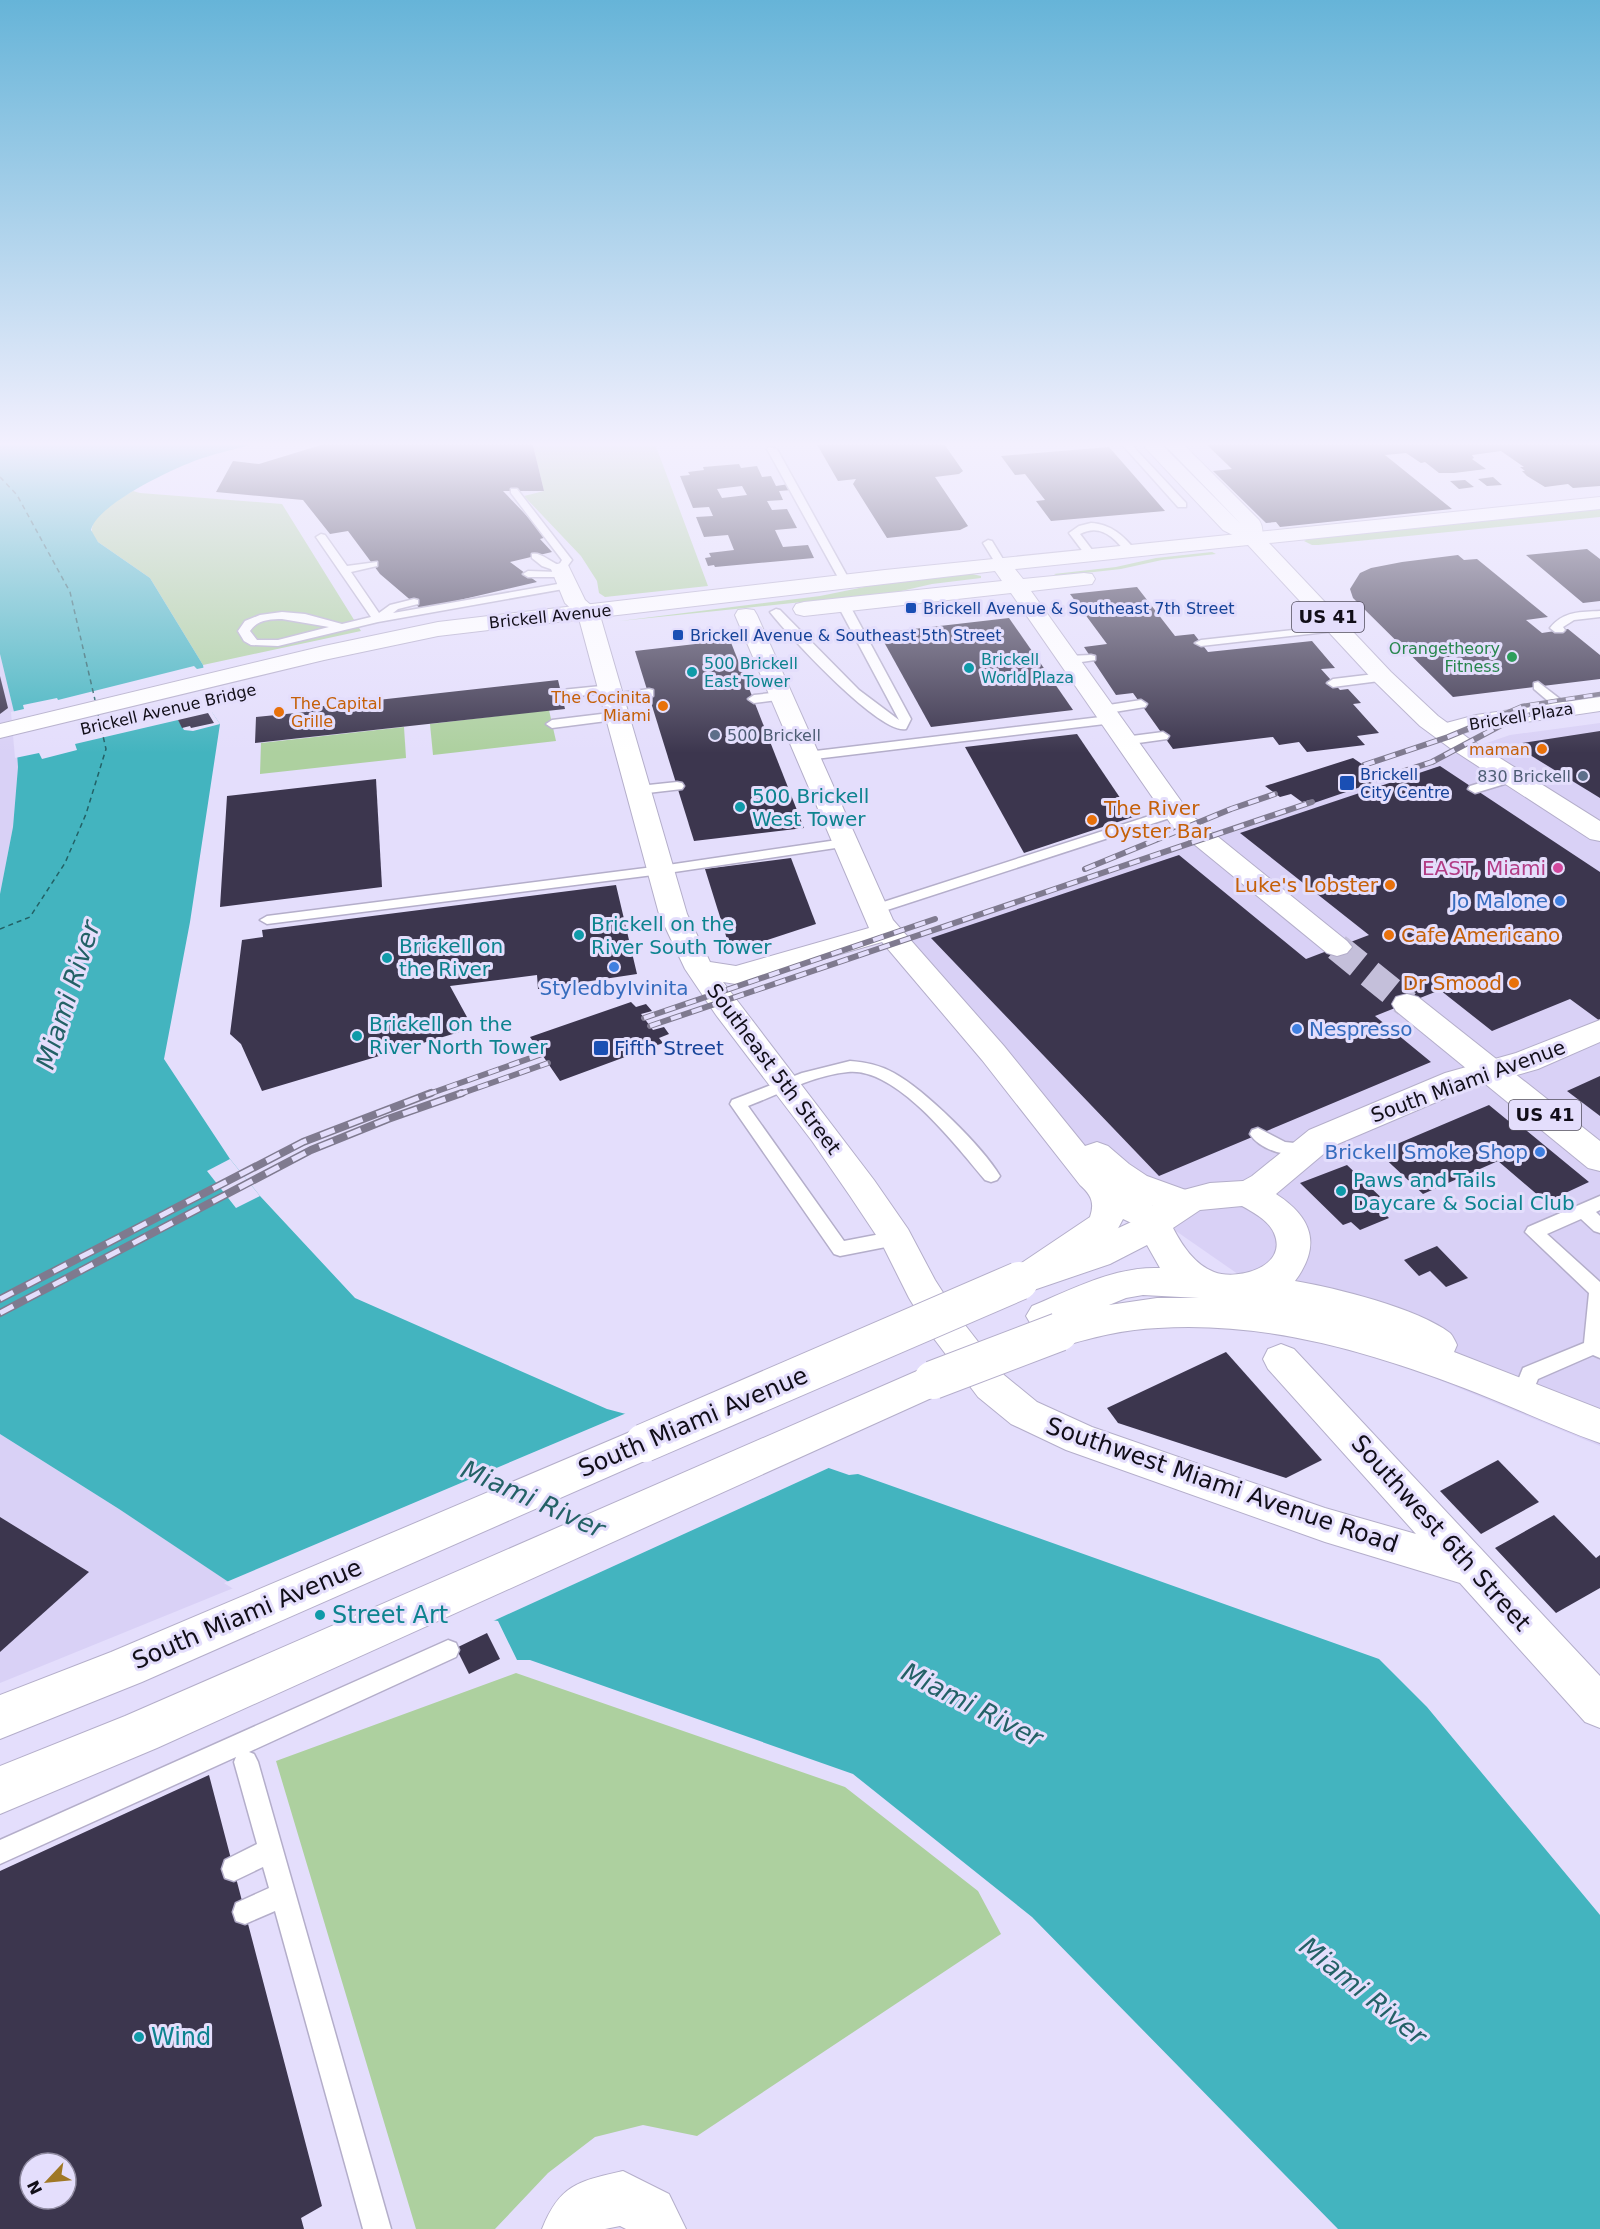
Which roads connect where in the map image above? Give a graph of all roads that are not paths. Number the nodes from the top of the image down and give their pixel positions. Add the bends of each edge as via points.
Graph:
1 (327, 545) edge
2 (555, 545) edge
3 (825, 545) edge
4 (989, 545) edge
5 (1187, 545) edge
6 (1259, 545) edge
7 (1383, 545) edge
8 (1326, 551) dead end
9 (1295, 555) dead end
10 (536, 556) dead end
11 (1271, 558) junction
12 (1244, 561) dead end
13 (372, 564) dead end
14 (1001, 564) junction
15 (344, 570) junction
16 (528, 574) dead end
17 (565, 576) junction
18 (1106, 576) dead end
19 (845, 581) junction
20 (1016, 586) junction
21 (414, 602) dead end
22 (843, 604) junction
23 (776, 612) junction
24 (1600, 614) edge
25 (734, 616) joint
26 (378, 619) junction
27 (591, 622) junction
28 (339, 627) junction
29 (627, 628) dead end
30 (1340, 628) junction
31 (1559, 630) dead end
32 (1201, 643) dead end
33 (330, 661) junction
34 (1383, 677) junction
35 (1333, 682) dead end
36 (1538, 686) dead end
37 (649, 693) dead end
38 (561, 694) dead end
39 (781, 696) junction
40 (754, 699) dead end
41 (614, 701) junction
42 (1141, 704) dead end
43 (1600, 704) edge
44 (1565, 709) junction
45 (1106, 715) junction
46 (552, 724) dead end
47 (0, 731) edge
48 (1443, 731) junction
49 (1163, 736) dead end
50 (1124, 741) junction
51 (0, 749) edge
52 (807, 756) junction
53 (1513, 777) junction
54 (677, 786) dead end
55 (1475, 789) dead end
56 (639, 790) junction
57 (1174, 812) junction
58 (1600, 833) edge
59 (844, 843) junction
60 (661, 870) junction
61 (267, 920) dead end
62 (880, 921) junction
63 (1337, 947) tunnel mouth
64 (699, 969) junction
65 (1407, 1004) tunnel mouth
66 (1600, 1030) edge
67 (993, 1053) junction
68 (1490, 1071) junction
69 (787, 1086) junction
70 (1258, 1134) dead end
71 (1307, 1149) junction
72 (1600, 1159) edge
73 (991, 1176) dead end
74 (1106, 1192) junction
75 (1248, 1193) junction
76 (1600, 1202) edge
77 (1583, 1211) junction
78 (1164, 1217) junction
79 (1600, 1226) edge
80 (896, 1238) junction
81 (1019, 1281) junction
82 (1224, 1286) junction
83 (921, 1288) joint
84 (1599, 1292) edge
85 (1052, 1324) junction
86 (1597, 1348) edge
87 (1281, 1359) dead end
88 (1522, 1395) junction
89 (1600, 1426) edge
90 (1473, 1569) junction
91 (448, 1650) dead end
92 (1600, 1707) edge
93 (0, 1717) edge
94 (246, 1762) dead end
95 (0, 1790) edge
96 (270, 1850) junction
97 (0, 1852) edge
98 (234, 1869) dead end
99 (283, 1894) junction
100 (245, 1912) dead end
101 (376, 2229) edge
102 (569, 2229) edge
103 (659, 2229) edge

1 - 15 lane
2 - 17 lane via 567,560
3 - 19 lane
4 - 14 lane
5 - 14 main road, Brickell Avenue
6 - 11 main road, US 41
7 - 8 main road
9 - 11 main road
10 - 17 lane
11 - 12 main road
11 - 30 main road, US 41
13 - 15 lane
14 - 19 main road, Brickell Avenue
14 - 20 main road
15 - 26 lane
16 - 17 lane
17 - 26 lane via 487,601
17 - 27 street, Southeast 5th Street via 576,603
18 - 20 main road
19 - 27 main road, Brickell Avenue
20 - 22 main road
20 - 45 main road via 1079,659
21 - 26 lane via 394,607
22 - 23 main road
22 - 23 lane via 905,719 902,726 892,723 871,705
23 - 25 main road
24 - 31 lane via 1568,618 1559,623
25 - 39 street
26 - 28 lane
27 - 29 main road, Brickell Avenue
27 - 33 main road, Brickell Avenue via 442,648
27 - 41 street, Southeast 5th Street
28 - 28 lane via 272,615 249,623 244,631 248,639 265,644
30 - 32 lane
30 - 34 main road, US 41
33 - 47 main road, Brickell Avenue Bridge
33 - 51 main road, Brickell Avenue Bridge
34 - 35 lane
34 - 48 main road, US 41
36 - 44 lane
37 - 41 lane
38 - 41 lane
39 - 40 lane
39 - 52 street
41 - 46 lane
41 - 56 street, Southeast 5th Street
42 - 45 lane
43 - 44 street, Brickell Plaza
44 - 48 street, Brickell Plaza via 1476,722
45 - 50 main road
45 - 52 lane
48 - 53 main road, US 41
49 - 50 lane
50 - 57 main road
52 - 59 street
53 - 55 lane
53 - 58 main road, US 41
54 - 56 lane
56 - 60 street, Southeast 5th Street
57 - 62 lane
57 - 63 main road
59 - 60 lane
59 - 62 street
60 - 61 lane
60 - 64 street, Southeast 5th Street via 673,914
62 - 64 street via 736,975
62 - 67 street
64 - 69 street, Southeast 5th Street
65 - 68 main road, US 41
66 - 68 main road, South Miami Avenue via 1527,1062
67 - 74 street
67 - 78 street via 1125,1180 1139,1188
68 - 71 main road, South Miami Avenue via 1456,1080 1352,1124
68 - 72 main road, US 41
69 - 73 lane via 823,1071 853,1065 869,1068 911,1093 946,1123
69 - 80 street, Southeast 5th Street
69 - 80 lane via 738,1104 840,1249
70 - 71 lane via 1277,1146
71 - 75 main road, South Miami Avenue via 1264,1185
74 - 78 street via 1134,1212
74 - 81 street via 1109,1215 1098,1230
75 - 78 main road via 1212,1194
75 - 82 main road via 1284,1218 1294,1239 1290,1263 1272,1280
76 - 77 lane
77 - 79 lane
77 - 84 lane via 1534,1232
78 - 81 main road, South Miami Avenue via 1097,1254
78 - 82 main road via 1168,1252 1179,1265 1190,1276
80 - 83 street, Southeast 5th Street
81 - 93 main road, South Miami Avenue, bridge via 126,1667
82 - 85 main road via 1143,1281 1121,1285
82 - 88 main road via 1300,1294 1369,1312 1430,1340
83 - 90 street, Southwest Miami Avenue Road via 991,1386 1024,1413 1047,1425 1325,1525
84 - 86 lane
85 - 88 main road via 1159,1313 1282,1318 1363,1337
85 - 95 main road, bridge via 141,1732
86 - 88 lane via 1530,1374
87 - 90 street, Southwest 6th Street
88 - 89 main road
90 - 92 street, Southwest 6th Street
91 - 97 lane
94 - 96 lane
96 - 98 lane
96 - 99 lane
99 - 100 lane
99 - 101 lane
102 - 103 street via 589,2206 624,2198 650,2213

